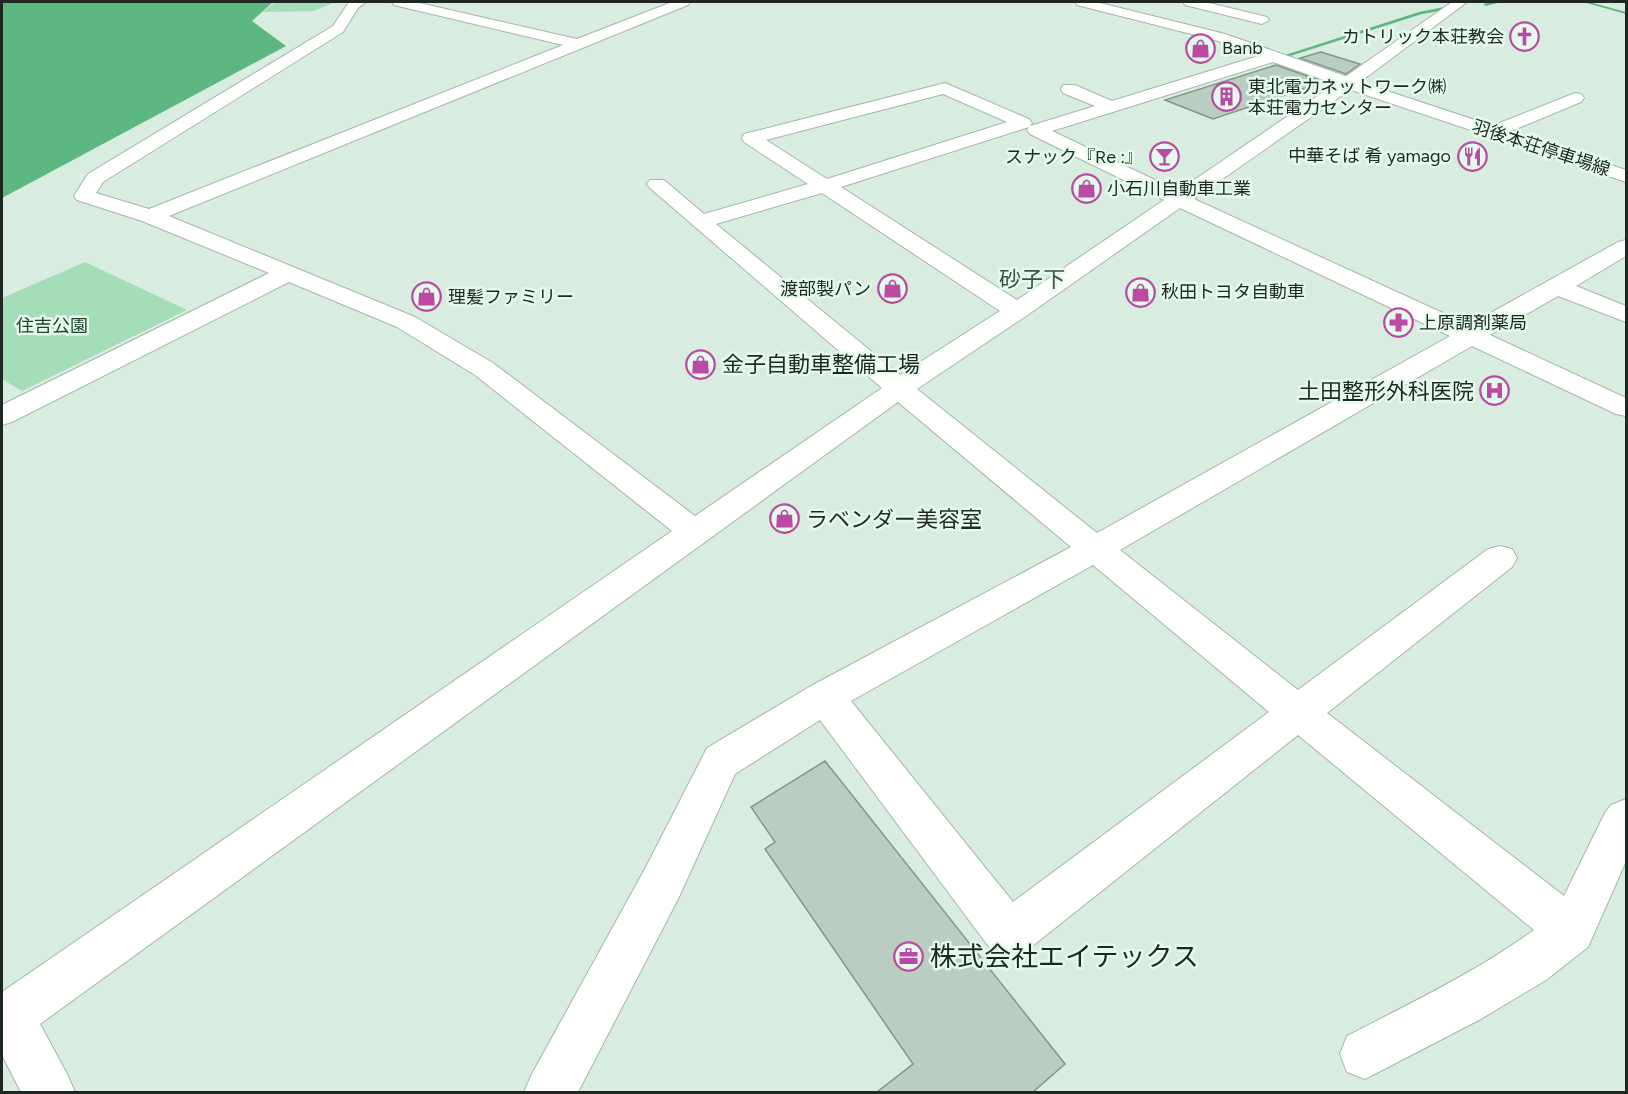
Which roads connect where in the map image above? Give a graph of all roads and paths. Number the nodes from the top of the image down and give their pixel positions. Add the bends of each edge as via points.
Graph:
1 (359, 2) edge
2 (399, 2) edge
3 (682, 2) edge
4 (1082, 2) edge
5 (1124, 2) edge
6 (1190, 2) edge
7 (1460, 2) edge
8 (1109, 7) junction
9 (1262, 20) dead end
10 (316, 23) dead end
11 (578, 44) junction
12 (313, 46) junction
13 (1275, 56) junction
14 (1348, 83) junction
15 (1069, 89) dead end
16 (1575, 98) dead end
17 (1111, 107) junction
18 (1493, 132) junction
19 (1624, 173) edge
20 (657, 184) dead end
21 (824, 186) junction
22 (1178, 199) junction
23 (150, 216) junction
24 (700, 222) junction
25 (1626, 247) edge
26 (290, 272) junction
27 (1556, 286) junction
28 (1017, 311) junction
29 (1626, 315) edge
30 (1470, 334) junction
31 (898, 389) junction
32 (1626, 408) edge
33 (2, 416) edge
34 (696, 533) junction
35 (1096, 548) junction
36 (1500, 558) dead end
37 (825, 698) junction
38 (1297, 713) junction
39 (1626, 819) edge
40 (1572, 931) junction
41 (5, 1019) edge
42 (1365, 1054) dead end
43 (49, 1092) edge
44 (550, 1092) edge

1 - 12 street via 338,29
2 - 11 street
3 - 11 street
4 - 8 street, 羽後本荘停車場線
5 - 8 street
6 - 9 street
7 - 14 street
8 - 13 street, 羽後本荘停車場線 via 1191,28
10 - 12 street
11 - 23 street
12 - 23 street via 95,178 84,196
13 - 14 street, 羽後本荘停車場線
13 - 17 street
14 - 18 street, 羽後本荘停車場線
14 - 22 street
15 - 17 street
16 - 18 street
17 - 22 street via 1036,130
18 - 19 street, 羽後本荘停車場線
20 - 24 street
21 - 21 street via 751,138 945,88 1023,123
21 - 24 street
21 - 28 street
22 - 28 street
22 - 30 street
23 - 26 street
24 - 31 street
25 - 27 street
26 - 33 street
26 - 34 street via 406,322 484,369
27 - 29 street
27 - 30 street
28 - 31 street
30 - 32 street
30 - 35 street
31 - 34 street
31 - 35 street
34 - 41 street
35 - 37 street
35 - 38 street
36 - 38 street
37 - 38 street via 1009,934
37 - 44 street via 721,761 662,883
38 - 40 street
39 - 40 street
40 - 42 street via 1529,963 1462,1003
41 - 43 street

